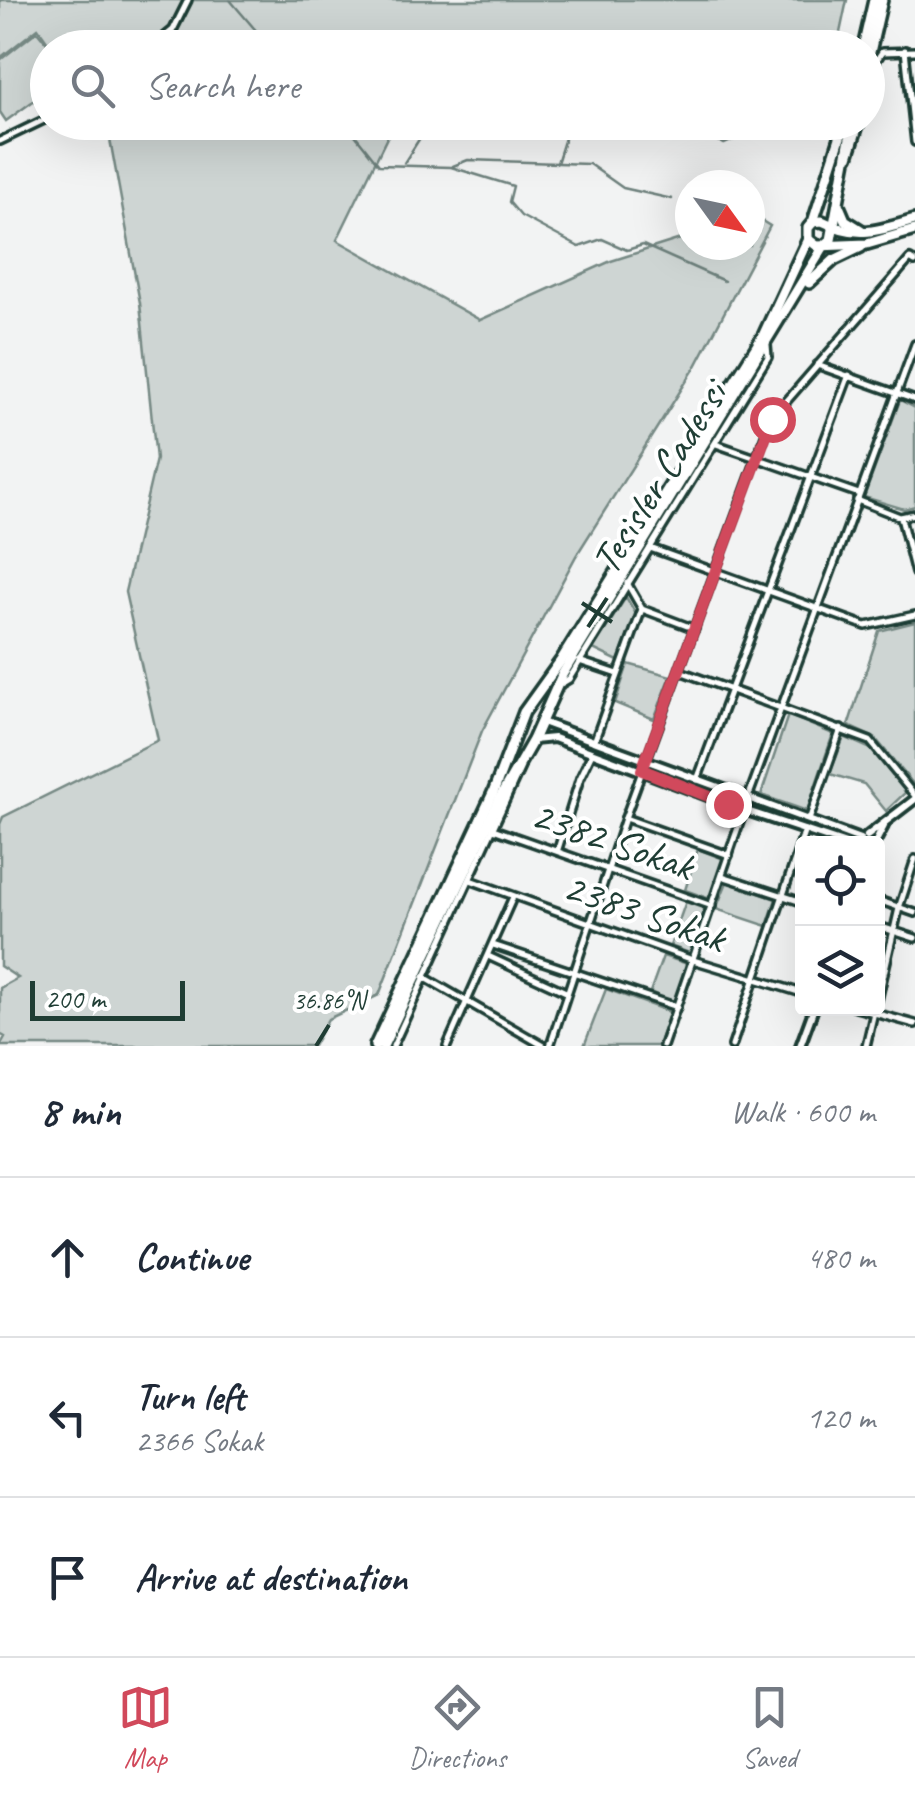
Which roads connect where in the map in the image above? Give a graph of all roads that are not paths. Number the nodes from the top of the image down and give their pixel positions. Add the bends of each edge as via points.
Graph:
1 (188, 0) edge
2 (874, 0) edge
3 (882, 0) edge
4 (173, 30) edge
5 (867, 30) edge
6 (875, 30) edge
7 (906, 50) junction
8 (915, 51) edge
9 (885, 52) edge
10 (30, 127) edge
11 (839, 140) edge
12 (852, 140) edge
13 (0, 142) edge
14 (915, 142) edge
15 (838, 200) junction
16 (915, 220) edge
17 (814, 222) junction
18 (832, 228) junction
19 (915, 230) edge
20 (867, 238) junction
21 (808, 239) junction
22 (824, 246) junction
23 (915, 262) edge
24 (786, 313) junction
25 (767, 344) junction
26 (915, 344) edge
27 (817, 365) junction
28 (849, 375) junction
29 (898, 392) junction
30 (915, 400) edge
31 (715, 444) junction
32 (758, 457) junction
33 (810, 475) junction
34 (858, 497) junction
35 (915, 514) edge
36 (900, 518) junction
37 (650, 548) junction
38 (716, 572) junction
39 (915, 573) edge
40 (627, 582) junction
41 (767, 591) junction
42 (642, 609) junction
43 (818, 610) junction
44 (915, 615) edge
45 (695, 629) junction
46 (580, 661) junction
47 (680, 671) junction
48 (618, 674) junction
49 (557, 686) junction
50 (731, 689) junction
51 (782, 708) junction
52 (524, 712) junction
53 (542, 722) junction
54 (841, 729) junction
55 (516, 731) junction
56 (533, 740) junction
57 (594, 742) junction
58 (592, 752) junction
59 (524, 756) junction
60 (646, 762) junction
61 (642, 770) junction
62 (697, 780) junction
63 (748, 798) junction
64 (915, 798) edge
65 (744, 810) junction
66 (625, 818) junction
67 (809, 820) junction
68 (888, 821) junction
69 (493, 829) junction
70 (804, 830) junction
71 (822, 836) edge
72 (851, 836) edge
73 (867, 836) edge
74 (879, 836) edge
75 (558, 850) junction
76 (730, 855) junction
77 (915, 859) edge
78 (607, 868) junction
79 (722, 876) junction
80 (470, 880) junction
81 (783, 896) junction
82 (513, 897) junction
83 (795, 900) edge
84 (885, 903) edge
85 (712, 906) junction
86 (899, 908) junction
87 (915, 913) edge
88 (588, 923) junction
89 (885, 928) edge
90 (894, 931) junction
91 (915, 938) edge
92 (493, 944) junction
93 (488, 956) junction
94 (693, 960) junction
95 (885, 970) edge
96 (572, 974) junction
97 (424, 977) junction
98 (754, 980) junction
99 (795, 991) edge
100 (566, 992) junction
101 (468, 1001) junction
102 (677, 1007) junction
103 (885, 1014) edge
104 (811, 1016) edge
105 (874, 1016) edge
106 (915, 1024) edge
107 (375, 1046) edge
108 (383, 1046) edge
109 (393, 1046) edge
110 (448, 1046) edge
111 (547, 1046) edge
112 (663, 1046) edge
113 (732, 1046) edge
114 (800, 1046) edge
115 (866, 1046) edge

1 - 4 street
2 - 5 main road
3 - 6 main road
7 - 8 street
7 - 9 street
7 - 14 street
10 - 13 street
11 - 17 main road
12 - 15 main road
15 - 18 main road
15 - 20 main road via 845,220
16 - 20 main road
17 - 18 main road
17 - 21 main road
18 - 20 main road
18 - 22 main road
19 - 20 main road
20 - 22 main road
20 - 24 main road via 822,270
21 - 22 main road
21 - 52 main road via 763,336
22 - 24 main road
23 - 27 street via 910,260
24 - 25 main road
25 - 31 street, Tesisler Cadessi via 768,357
25 - 49 main road
26 - 29 street
27 - 28 street
27 - 32 street via 778,409
28 - 29 street
28 - 33 street
29 - 30 street
29 - 34 street
31 - 32 street
31 - 37 street, Tesisler Cadessi
32 - 33 street
32 - 38 street
33 - 34 street
33 - 41 street
34 - 36 street
34 - 43 street
35 - 36 street
36 - 39 street
37 - 38 street
37 - 40 street, Tesisler Cadessi
38 - 41 street
38 - 45 street
40 - 42 street
40 - 46 street, Tesisler Cadessi
41 - 43 street
41 - 50 street
42 - 45 street
42 - 48 street
43 - 44 street via 866,626
43 - 51 street
45 - 47 street
46 - 48 street
46 - 49 street, Tesisler Cadessi
47 - 50 street
47 - 60 street
48 - 57 street
49 - 53 main road
50 - 51 street
50 - 62 street
51 - 54 street
51 - 63 street
52 - 53 main road via 534,711
52 - 55 main road
53 - 56 main road
53 - 57 street
54 - 64 street via 880,750
54 - 67 street
55 - 56 main road via 522,740
55 - 107 main road
56 - 58 street via 554,738
56 - 59 main road
57 - 60 street
58 - 61 street
58 - 75 street
59 - 69 street
59 - 108 main road
60 - 61 street
60 - 62 street
61 - 65 street
61 - 66 street
62 - 63 street
63 - 67 street
64 - 68 street
65 - 70 street
65 - 76 street
66 - 76 street
66 - 78 street
67 - 72 street
68 - 73 street
68 - 74 street
69 - 75 street, 2382 Sokak
69 - 80 street
70 - 71 street
70 - 81 street
75 - 78 street, 2382 Sokak
76 - 79 street
77 - 86 street
78 - 85 street, 2382 Sokak
78 - 88 street
79 - 81 street
79 - 85 street
80 - 82 street, 2383 Sokak
80 - 97 street
81 - 83 street
81 - 98 street
82 - 88 street, 2383 Sokak
82 - 92 street
84 - 86 street
85 - 94 street
86 - 87 street
86 - 90 street
88 - 94 street, 2383 Sokak
88 - 96 street
89 - 90 street
90 - 91 street
90 - 95 street
92 - 93 street
92 - 96 street
93 - 100 street
93 - 101 street
94 - 98 street, 2383 Sokak
94 - 102 street
96 - 100 street
96 - 102 street
97 - 101 street
97 - 109 street
98 - 99 street, 2383 Sokak
98 - 113 street
100 - 111 street
101 - 110 street
101 - 111 street
102 - 112 street
103 - 106 street
104 - 114 street
105 - 115 street

